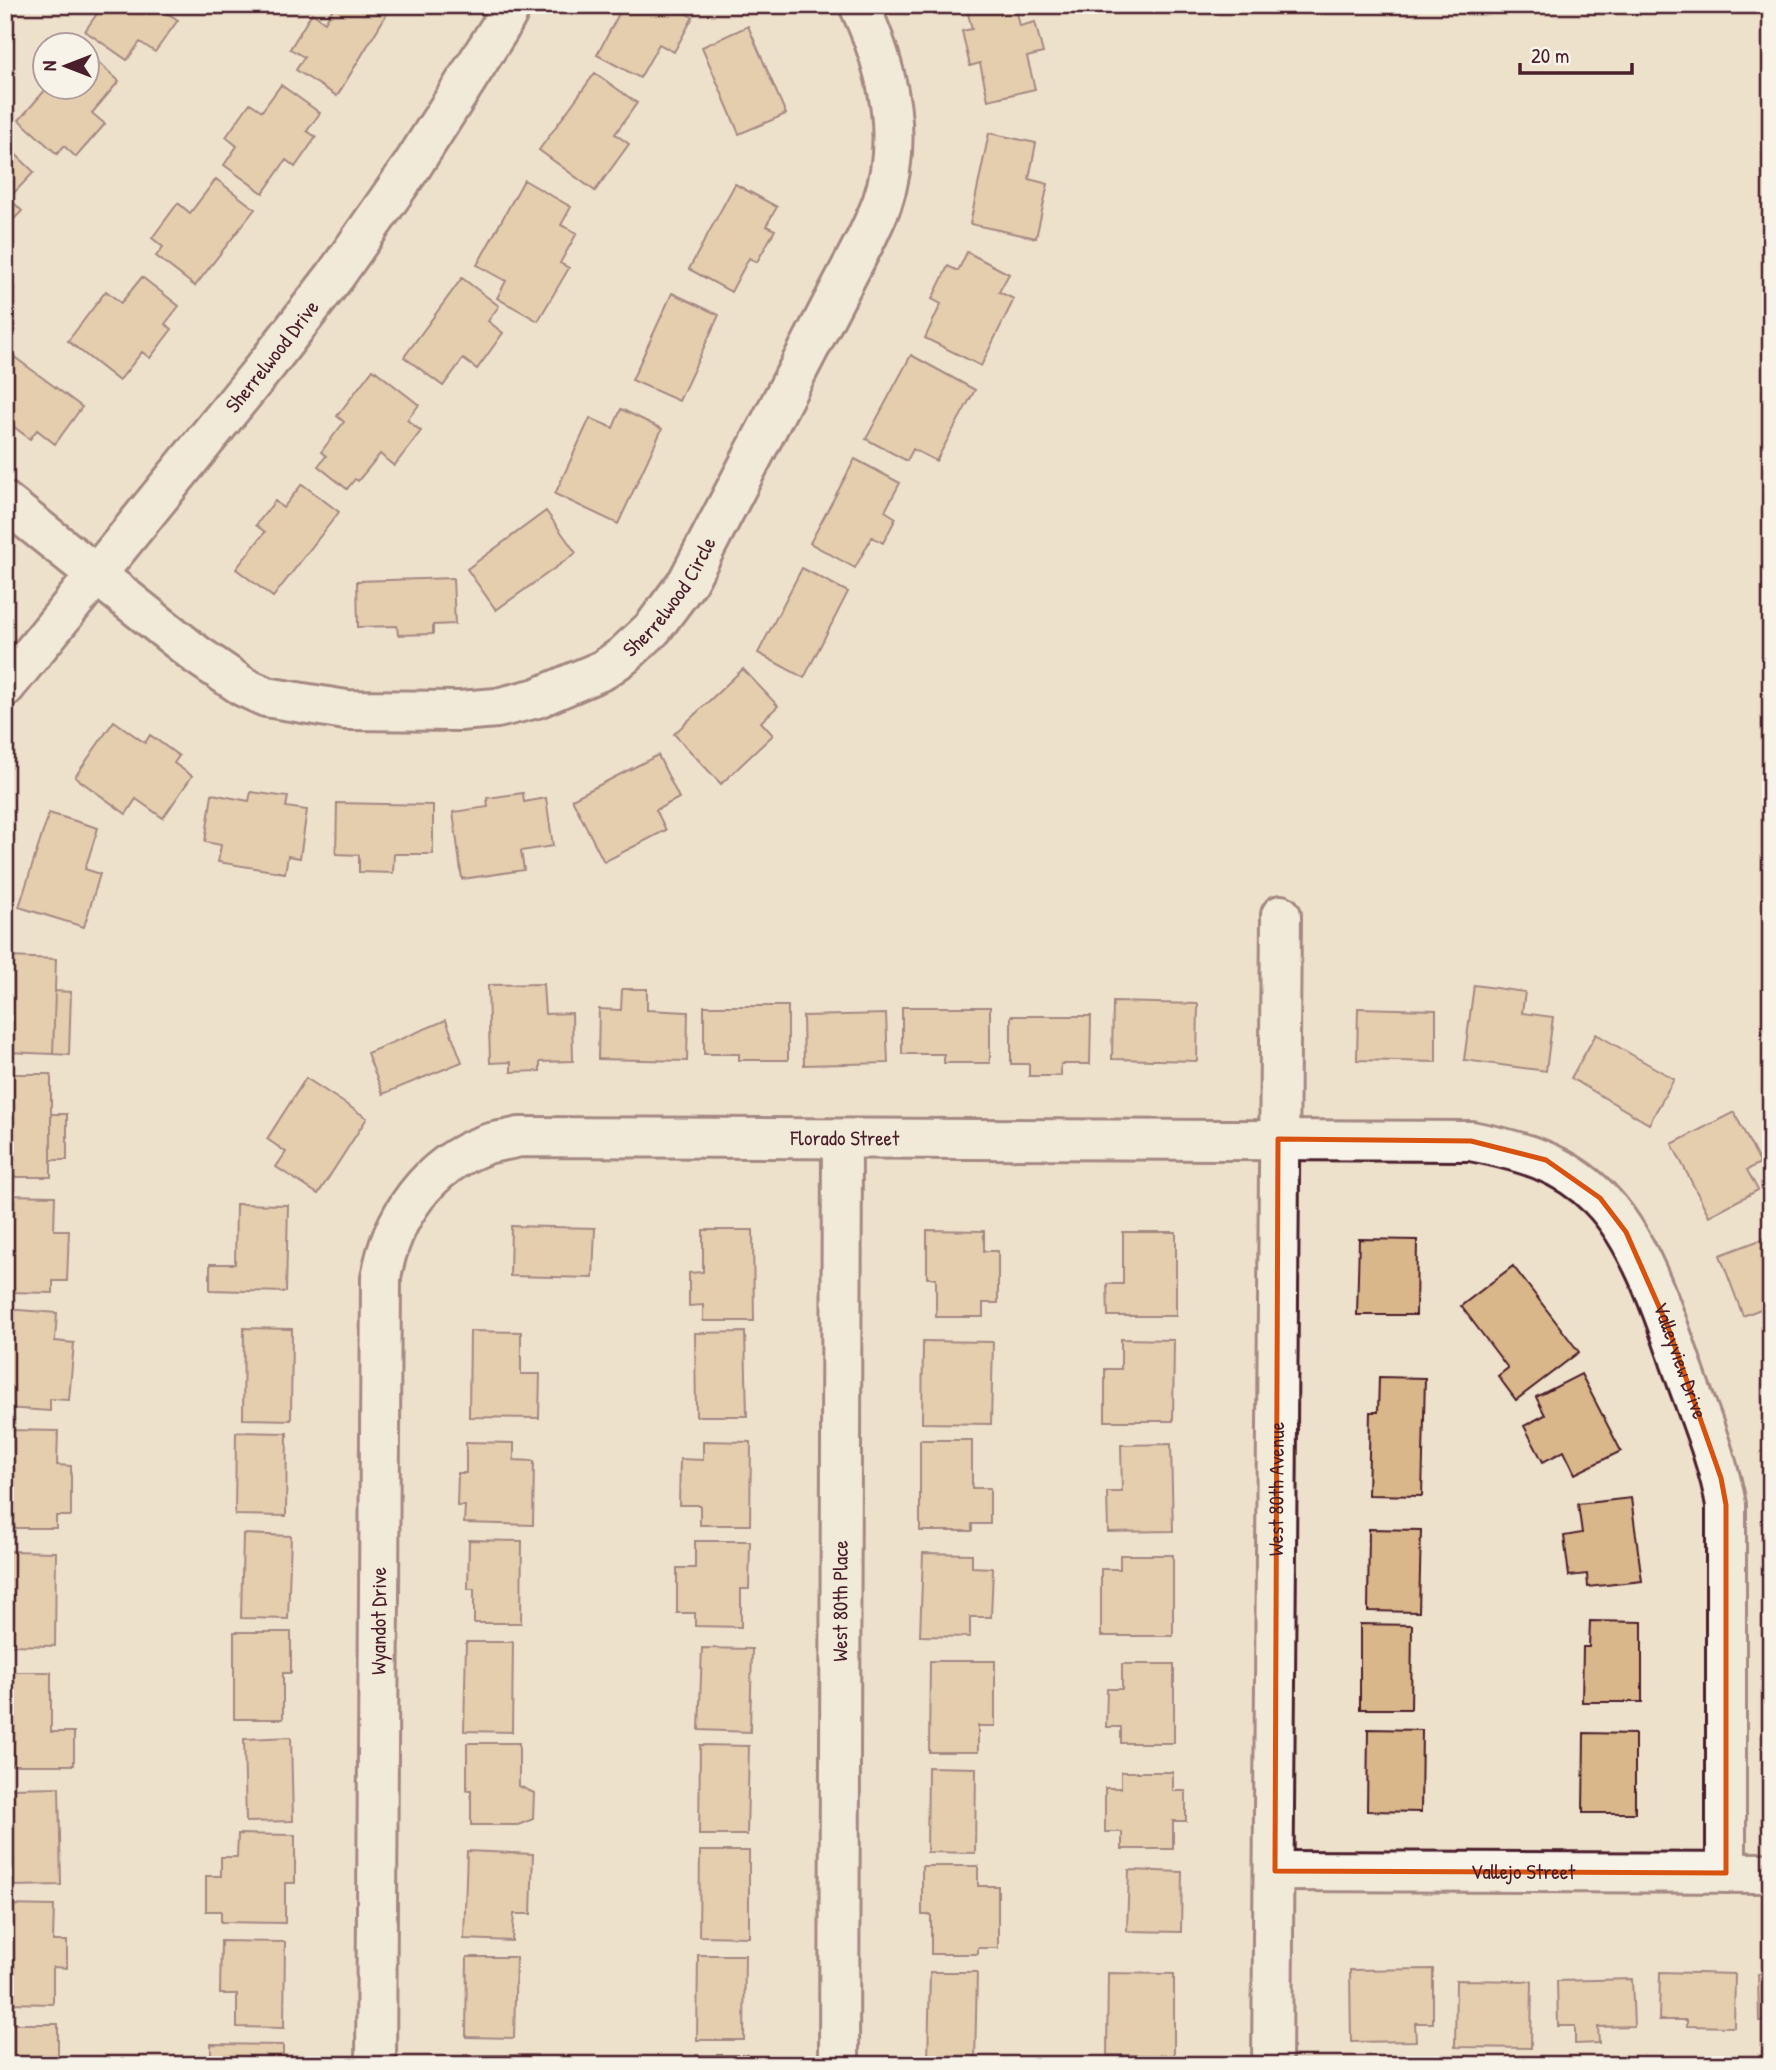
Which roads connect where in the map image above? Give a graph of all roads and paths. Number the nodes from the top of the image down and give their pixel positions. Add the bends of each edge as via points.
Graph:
1 (512, 5) edge
2 (859, 5) edge
3 (5, 502) edge
4 (98, 574) junction
5 (5, 687) edge
6 (1281, 915) dead end
7 (842, 1139) junction
8 (1278, 1139) junction
9 (424, 1186) joint
10 (1275, 1871) junction
11 (1726, 1873) junction
12 (1771, 1873) edge
13 (376, 2065) edge
14 (839, 2065) edge
15 (1272, 2065) edge

1 - 4 street, Sherrelwood Drive via 412,166 335,276
2 - 4 street, Sherrelwood Circle via 876,42 890,97 892,150 883,201 688,581 653,628 623,656 566,687 497,708 346,710 266,697 244,687
3 - 4 street, Sherrelwood Circle
4 - 5 street, Sherrelwood Drive
6 - 8 street, West 80th Avenue
7 - 8 street, Florado Street
7 - 9 street, Florado Street via 519,1138 487,1144 457,1158
7 - 14 street, West 80th Place
8 - 10 street, West 80th Avenue
8 - 11 street, Valleyview Drive via 1471,1141 1515,1149 1567,1172 1600,1198 1626,1232 1668,1327 1721,1478 1726,1505
9 - 13 street, Wyandot Drive via 398,1221 382,1279
10 - 11 street, Vallejo Street
10 - 15 street, West 80th Avenue
11 - 12 street, Vallejo Street

